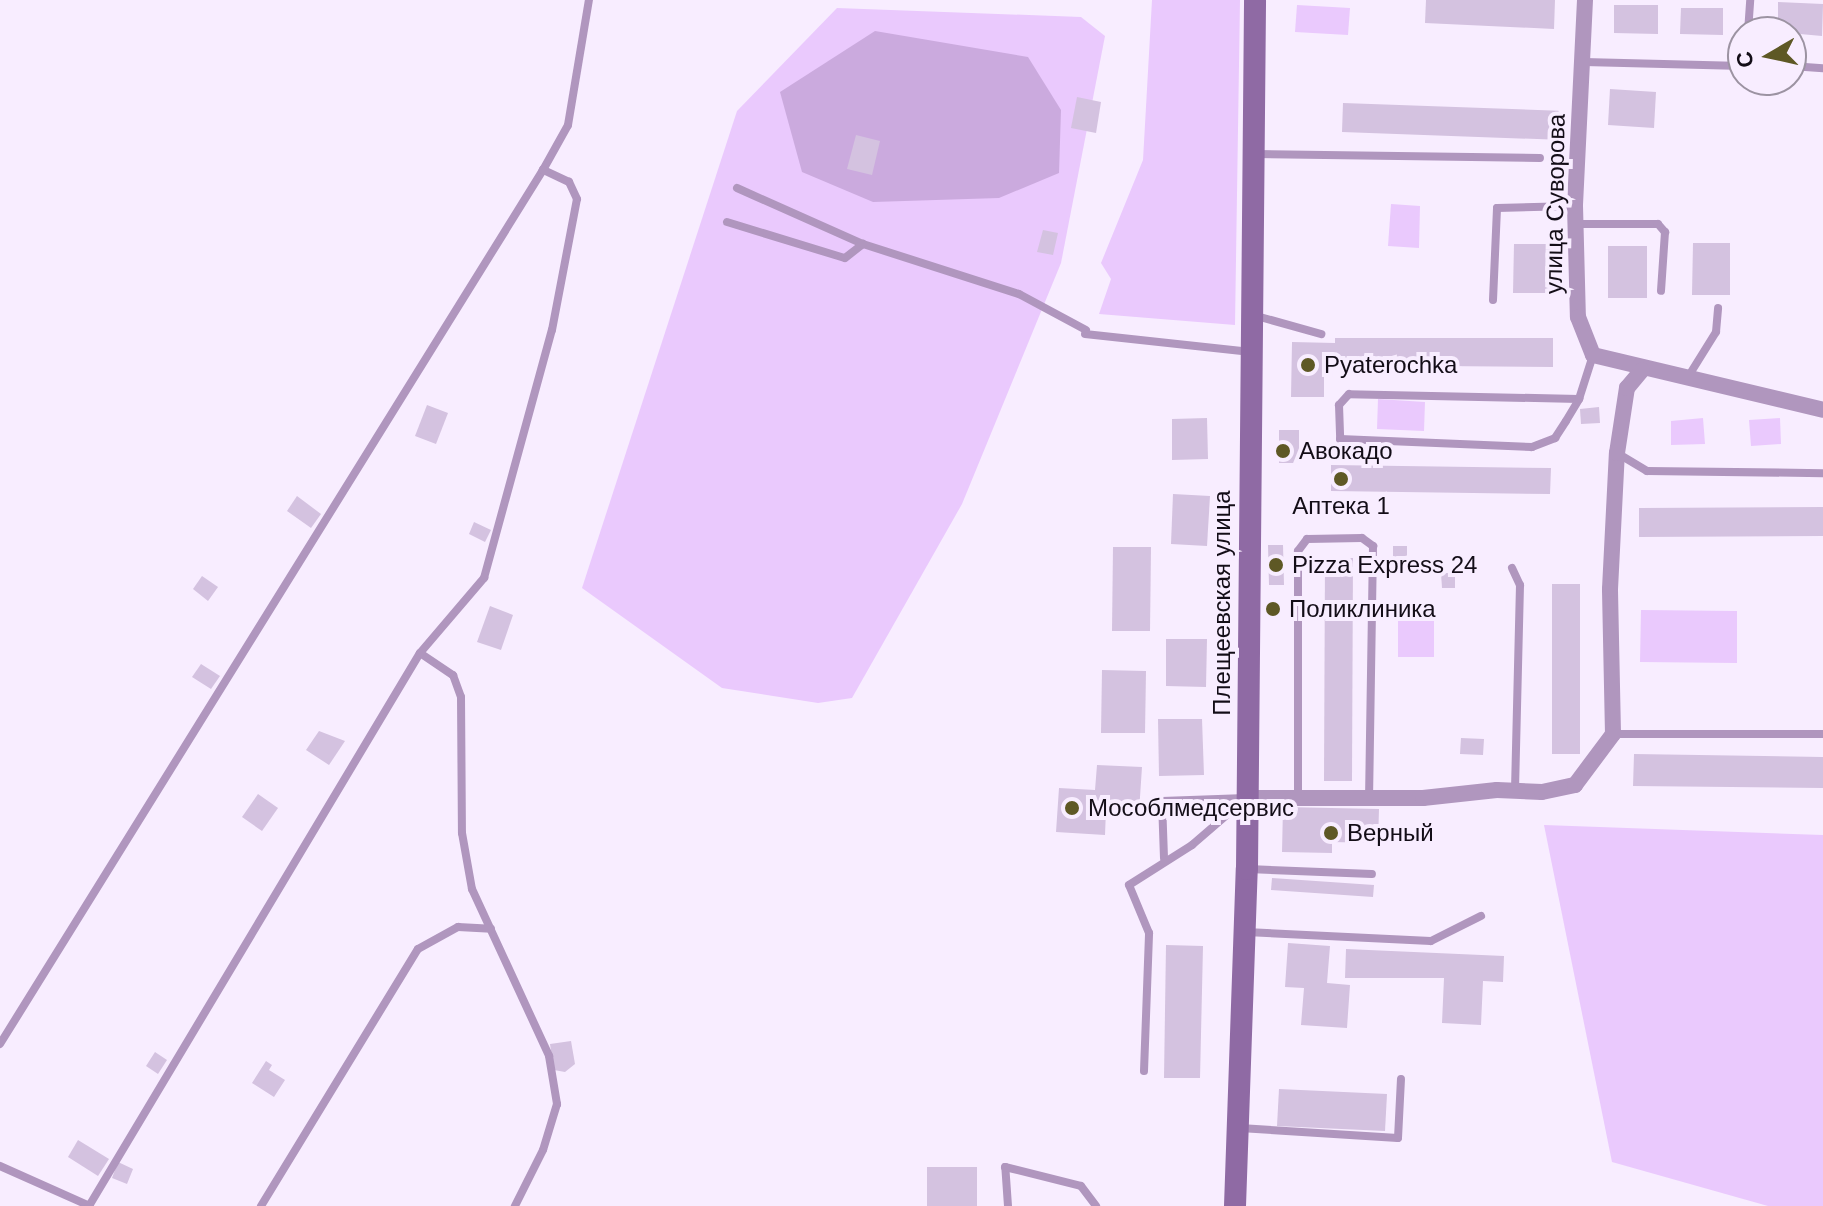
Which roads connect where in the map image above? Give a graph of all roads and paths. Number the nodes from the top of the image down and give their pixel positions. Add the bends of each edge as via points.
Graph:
1 (589, 0) edge
2 (1255, 0) edge
3 (1585, 0) edge
4 (1584, 62) junction
5 (1727, 66) edge
6 (1255, 154) junction
7 (1540, 158) dead end
8 (543, 170) junction
9 (737, 188) dead end
10 (1575, 206) junction
11 (727, 222) dead end
12 (1576, 224) junction
13 (863, 244) junction
14 (1661, 291) dead end
15 (1493, 300) dead end
16 (1718, 308) dead end
17 (1252, 315) junction
18 (1321, 334) dead end
19 (1251, 352) junction
20 (1593, 355) junction
21 (1642, 370) junction
22 (1686, 381) junction
23 (1579, 399) junction
24 (1823, 410) edge
25 (1617, 453) junction
26 (1823, 473) edge
27 (1512, 568) dead end
28 (420, 653) junction
29 (1613, 734) junction
30 (1823, 734) edge
31 (1515, 791) junction
32 (1247, 798) junction
33 (1298, 798) junction
34 (1369, 798) junction
35 (1164, 858) junction
36 (1247, 869) junction
37 (1372, 874) dead end
38 (1481, 916) dead end
39 (491, 929) junction
40 (1245, 932) junction
41 (0, 1044) edge
42 (1144, 1071) dead end
43 (1401, 1079) dead end
44 (1240, 1128) junction
45 (0, 1166) edge
46 (89, 1206) edge
47 (261, 1206) edge
48 (515, 1206) edge
49 (1008, 1206) edge
50 (1096, 1206) edge
51 (1235, 1206) edge

1 - 8 lane via 568,125
2 - 6 street, Плещеевская улица
3 - 4 street, улица Суворова
4 - 5 lane
4 - 10 street, улица Суворова
6 - 7 lane
6 - 17 street, Плещеевская улица
8 - 28 lane via 569,182 577,199 552,330 484,578
8 - 41 lane
9 - 13 lane
10 - 12 street, улица Суворова
10 - 15 lane via 1497,208
11 - 13 lane via 845,258
12 - 14 lane via 1658,224 1665,232
12 - 20 street, улица Суворова via 1578,317
13 - 19 lane via 1019,294 1085,332
16 - 22 lane via 1716,332
17 - 18 lane
17 - 19 street, Плещеевская улица
19 - 32 street, Плещеевская улица
20 - 21 street
20 - 23 lane
21 - 22 street
21 - 25 street via 1627,388
22 - 24 street
23 - 23 lane via 1555,438 1532,447 1340,439 1339,405 1349,394
25 - 26 lane via 1647,471
25 - 29 street via 1610,589
27 - 31 lane via 1520,585
28 - 39 lane via 453,675 461,697 462,833 472,889
28 - 46 lane
29 - 30 lane
29 - 31 street via 1575,785
31 - 34 street
32 - 33 street
32 - 35 lane via 1192,845
32 - 35 lane via 1162,801
32 - 36 street, Плещеевская улица
33 - 34 street
33 - 34 lane via 1298,551 1307,539 1362,538 1373,546
35 - 42 lane via 1129,885 1149,933
36 - 37 lane
36 - 40 street, Плещеевская улица
38 - 40 lane via 1431,941
39 - 47 lane via 458,927 418,949
39 - 48 lane via 549,1056 557,1104 543,1150
40 - 44 street, Плещеевская улица
43 - 44 lane via 1398,1138
44 - 51 street, Плещеевская улица
45 - 46 lane
49 - 50 lane via 1005,1167 1081,1186

